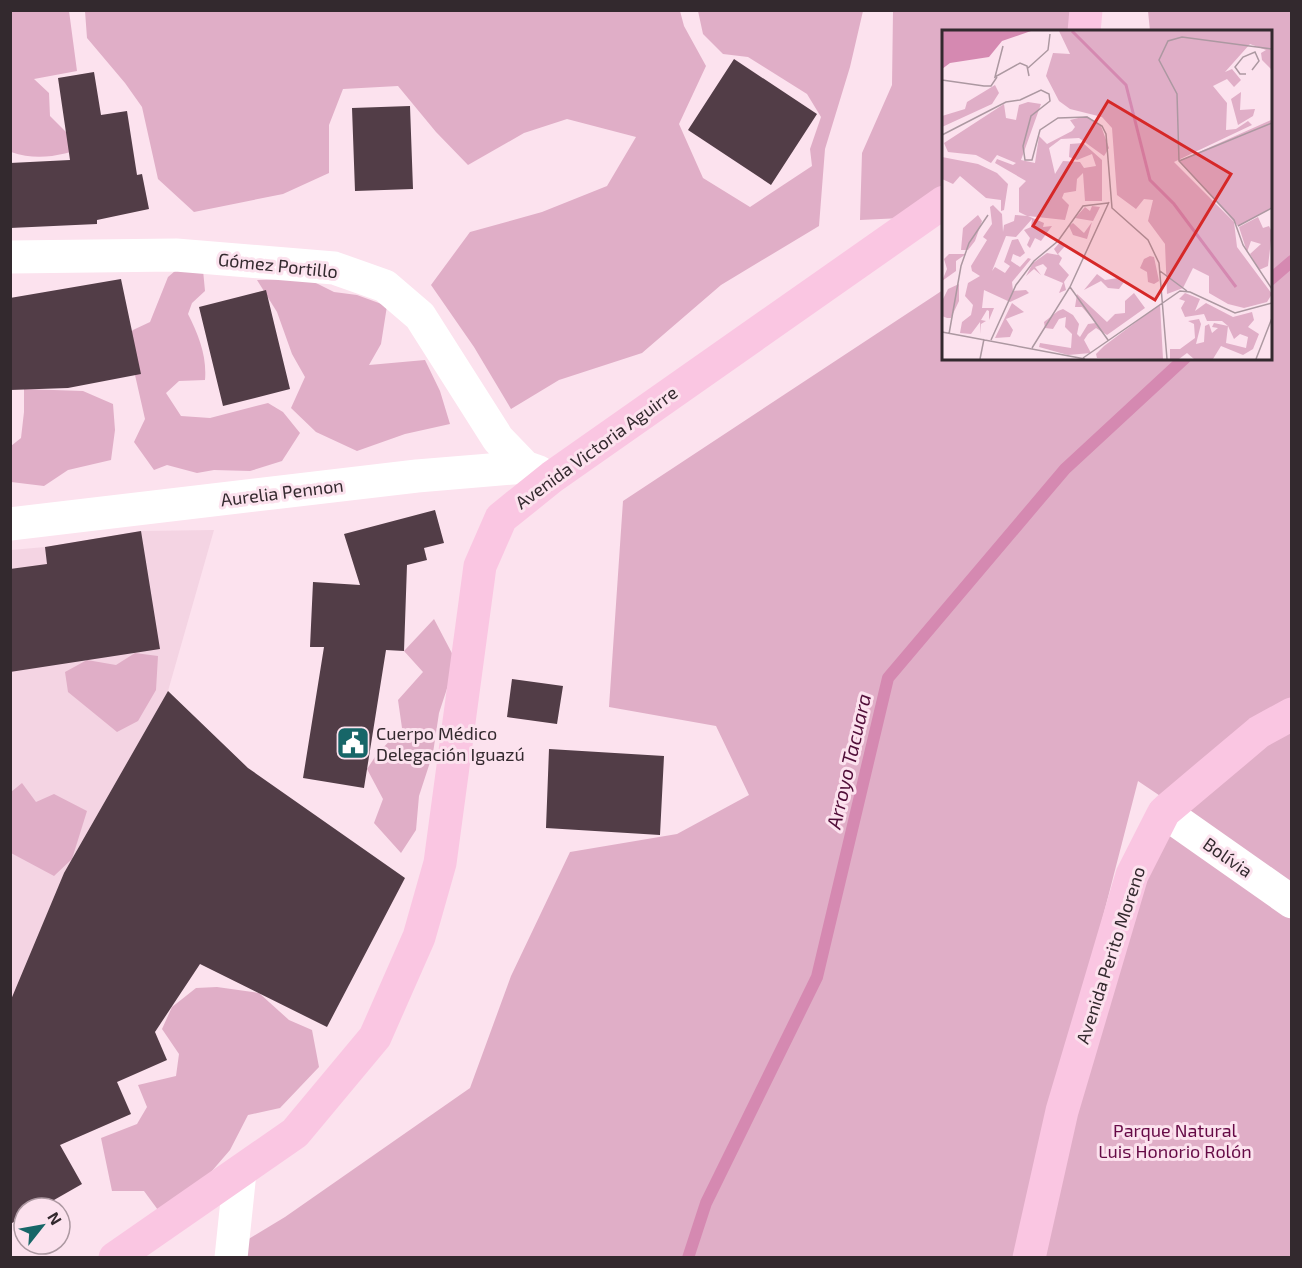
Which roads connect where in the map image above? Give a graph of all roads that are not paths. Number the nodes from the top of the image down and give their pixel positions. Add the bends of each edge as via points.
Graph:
1 (1086, 10) edge
2 (1084, 30) edge
3 (942, 203) edge
4 (10, 257) edge
5 (538, 472) junction
6 (10, 524) edge
7 (1292, 714) edge
8 (1164, 812) junction
9 (1292, 902) edge
10 (240, 1172) junction
11 (115, 1257) edge
12 (231, 1257) edge
13 (1029, 1257) edge

1 - 2 main road
3 - 5 main road, Avenida Victoria Aguirre
4 - 5 street, Gómez Portillo via 176,255 334,268 385,286 420,316 498,439
5 - 6 street, Aurelia Pennon via 417,476
5 - 10 main road, Avenida Victoria Aguirre via 501,518 480,566 440,863 419,937 375,1037 295,1133
7 - 8 main road, Avenida Perito Moreno via 1259,732
8 - 9 street, Bolívia
8 - 13 main road, Avenida Perito Moreno via 1132,875 1062,1111
10 - 11 main road, Avenida Victoria Aguirre
10 - 12 street

